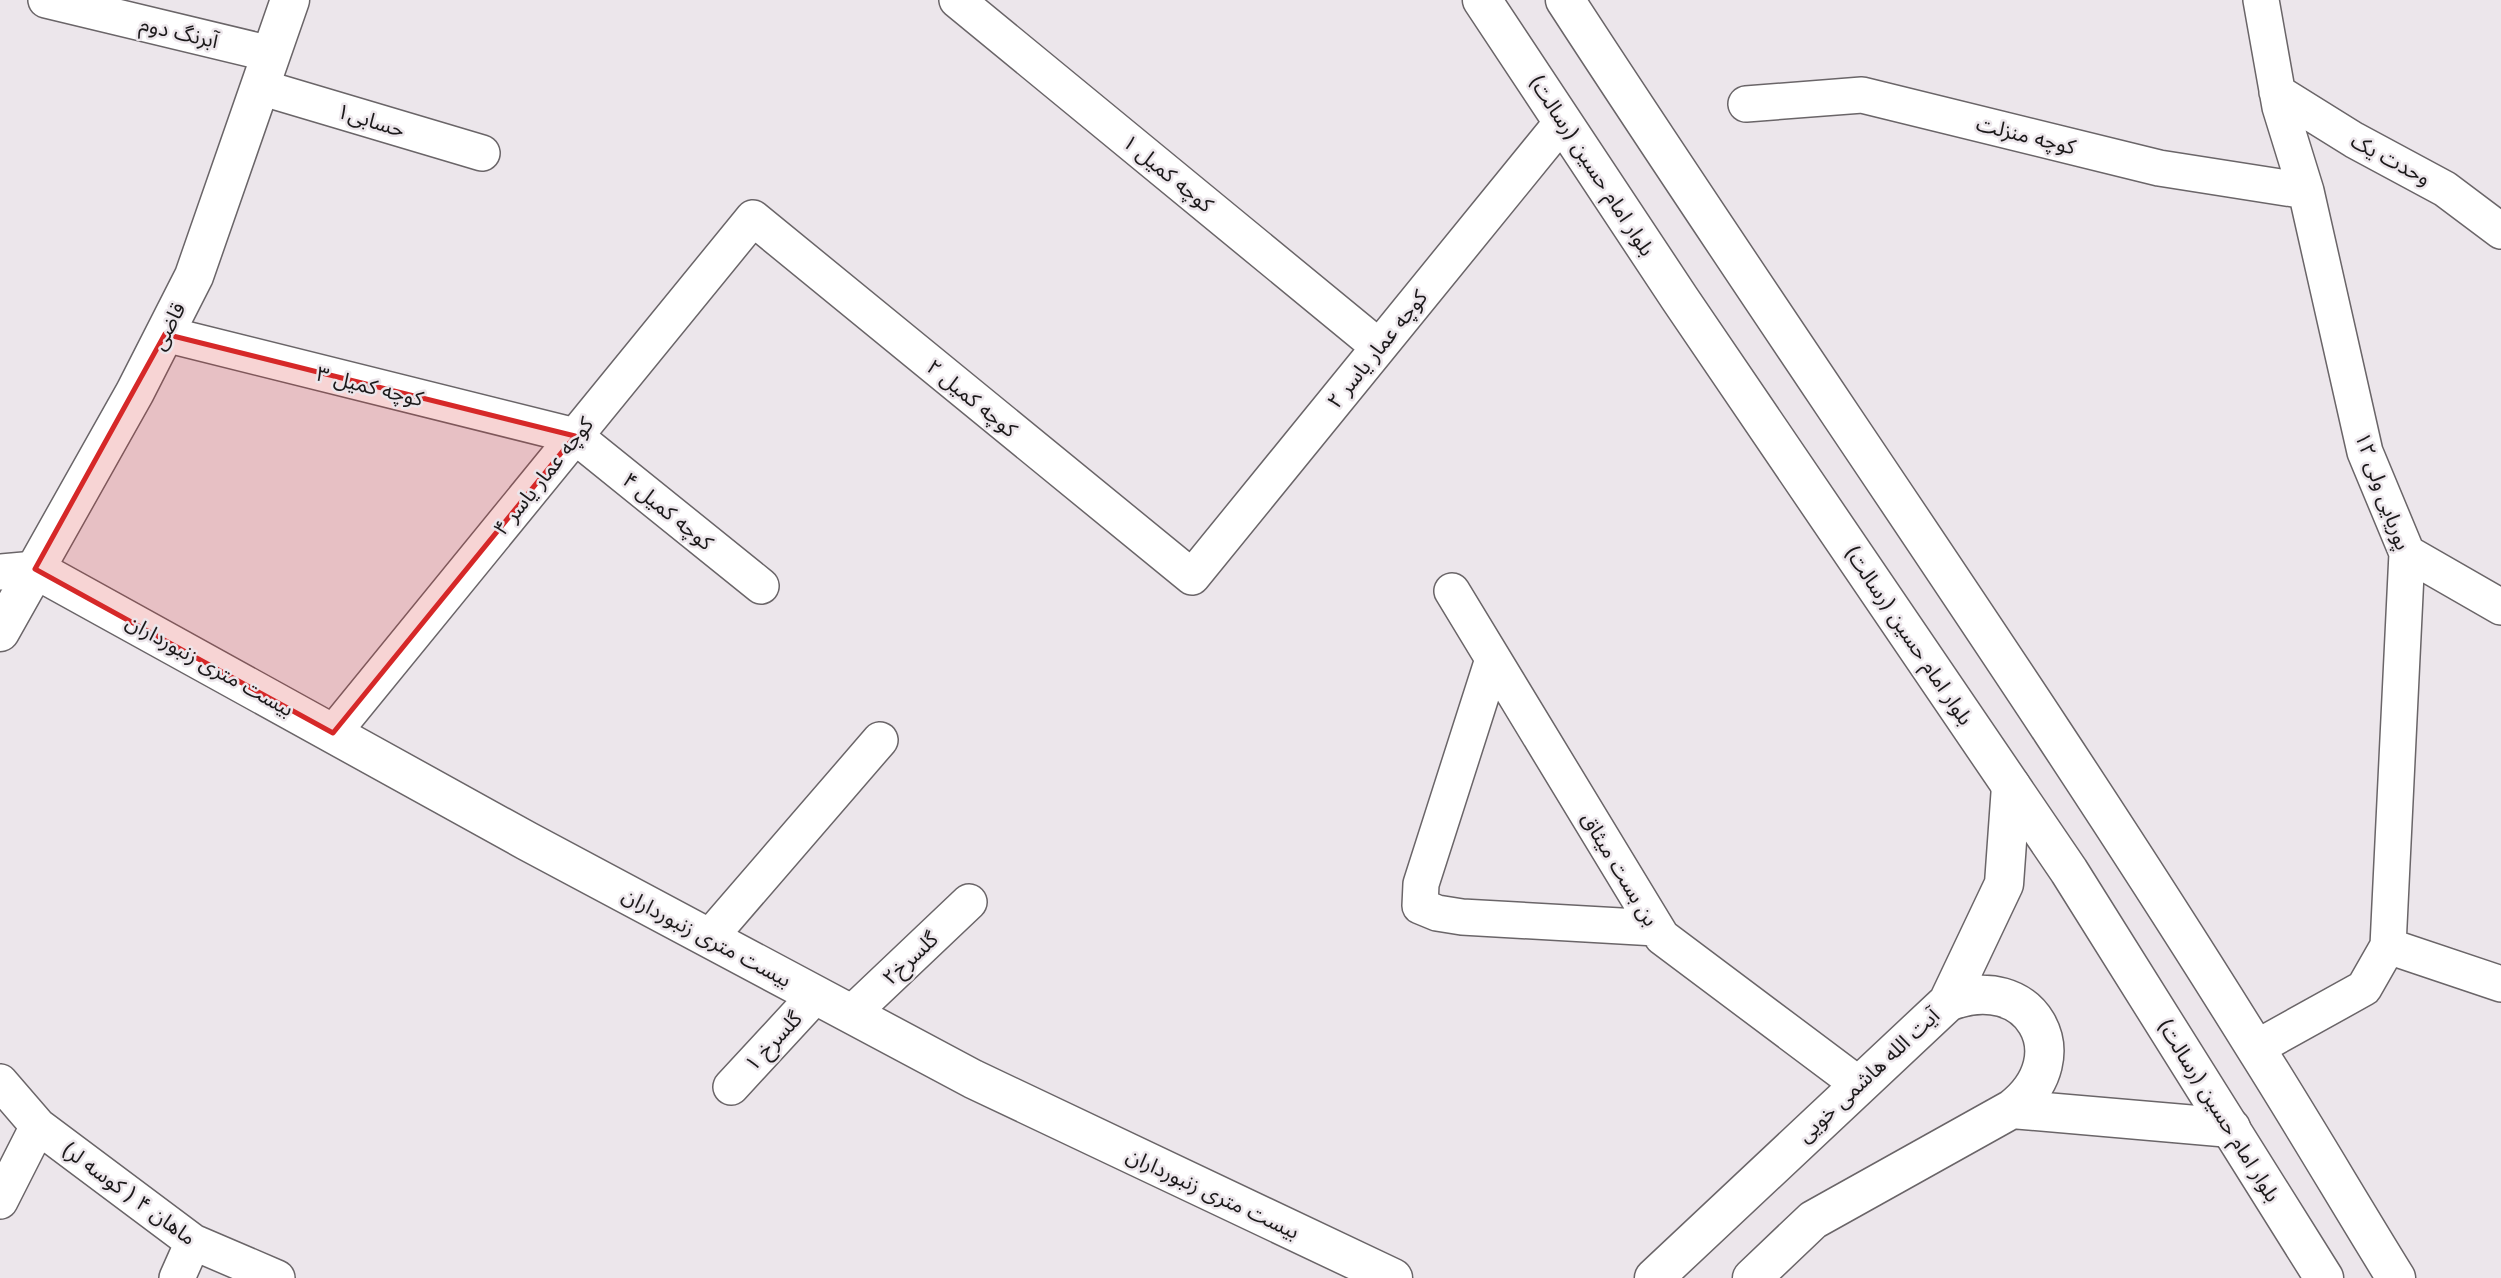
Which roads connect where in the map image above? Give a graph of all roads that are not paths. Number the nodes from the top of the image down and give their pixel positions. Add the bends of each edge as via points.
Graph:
1 (46, 0) edge
2 (290, 0) edge
3 (957, 0) edge
4 (1482, 0) edge
5 (1565, 0) edge
6 (2261, 0) edge
7 (266, 70) junction
8 (2277, 92) junction
9 (1746, 104) dead end
10 (1563, 121) junction
11 (482, 153) dead end
12 (2306, 191) junction
13 (753, 218) joint
14 (2501, 231) edge
15 (165, 334) junction
16 (1379, 347) junction
17 (575, 436) junction
18 (2407, 553) junction
19 (18, 570) edge
20 (1192, 577) joint
21 (761, 586) dead end
22 (1452, 591) dead end
23 (2501, 607) edge
24 (0, 632) edge
25 (1493, 659) junction
26 (333, 733) junction
27 (880, 740) dead end
28 (2011, 786) junction
29 (969, 902) dead end
30 (1656, 928) junction
31 (709, 938) junction
32 (2388, 946) junction
33 (2501, 984) edge
34 (816, 995) junction
35 (1948, 1002) junction
36 (851, 1014) junction
37 (2256, 1048) junction
38 (0, 1082) edge
39 (1858, 1084) junction
40 (731, 1087) dead end
41 (2012, 1109) junction
42 (38, 1126) junction
43 (2231, 1128) junction
44 (0, 1201) edge
45 (193, 1242) junction
46 (177, 1278) edge
47 (277, 1278) edge
48 (1393, 1278) edge
49 (1654, 1278) edge
50 (1752, 1278) edge
51 (2324, 1278) edge
52 (2396, 1278) edge

1 - 7 street, آبرنگ دوم
2 - 7 street, قاضی
3 - 16 street, کوچه کمیل ۱
4 - 10 street, بلوار امام حسین (رسالت)
5 - 37 street
6 - 8 street, پوریایی ولی ۱۲
7 - 11 street, حسابی۱
7 - 15 street, قاضی via 194,276
8 - 12 street, پوریایی ولی ۱۲
8 - 14 street, وحدت یک via 2445,189
9 - 12 street, کوچه منزلت via 1862,95 2159,168
10 - 16 street, کوچه عمار یاسر ۲
10 - 28 street, بلوار امام حسین (رسالت)
12 - 18 street, پوریایی ولی ۱۲ via 2365,452
13 - 17 street, کوچه عمار یاسر ۴
13 - 20 street, کوچه کمیل ۲
15 - 17 street, کوچه کمیل ۳
15 - 19 street, قاضی
16 - 20 street, کوچه عمار یاسر ۲
17 - 21 street, کوچه کمیل ۴
17 - 26 street, کوچه عمار یاسر ۴
18 - 23 street
18 - 32 street, پوریایی ولی ۱۲
19 - 24 street, قاضی
19 - 26 street, بیست متری زنبورداران
22 - 25 street, بن بست میثاق
25 - 30 street, بن بست میثاق
25 - 30 street via 1421,884 1420,906 1462,917
26 - 31 street, بیست متری زنبورداران
27 - 31 street
28 - 35 street, آیت الله هاشمی خویی via 2004,884
28 - 43 street, بلوار امام حسین (رسالت)
29 - 36 street, گلسرخ۲
30 - 39 street, بن بست میثاق
31 - 34 street, بیست متری زنبورداران
32 - 33 street
32 - 37 street, پوریایی ولی ۱۲ via 2364,988
34 - 36 street, بیست متری زنبورداران
34 - 40 street, گلسرخ ۱
35 - 39 street, آیت الله هاشمی خویی
35 - 41 street via 1969,993 1991,992 2030,1014 2041,1033 2045,1055 2041,1077 2029,1096
36 - 48 street, بیست متری زنبورداران via 972,1079
37 - 52 street
38 - 42 street, ماهان ۴ ( کوسه لر)
39 - 49 street, آیت الله هاشمی خویی
41 - 43 street
41 - 50 street via 1813,1220
42 - 44 street
42 - 45 street, ماهان ۴ ( کوسه لر)
43 - 51 street, بلوار امام حسین (رسالت)
45 - 46 street
45 - 47 street, ماهان ۴ ( کوسه لر)

